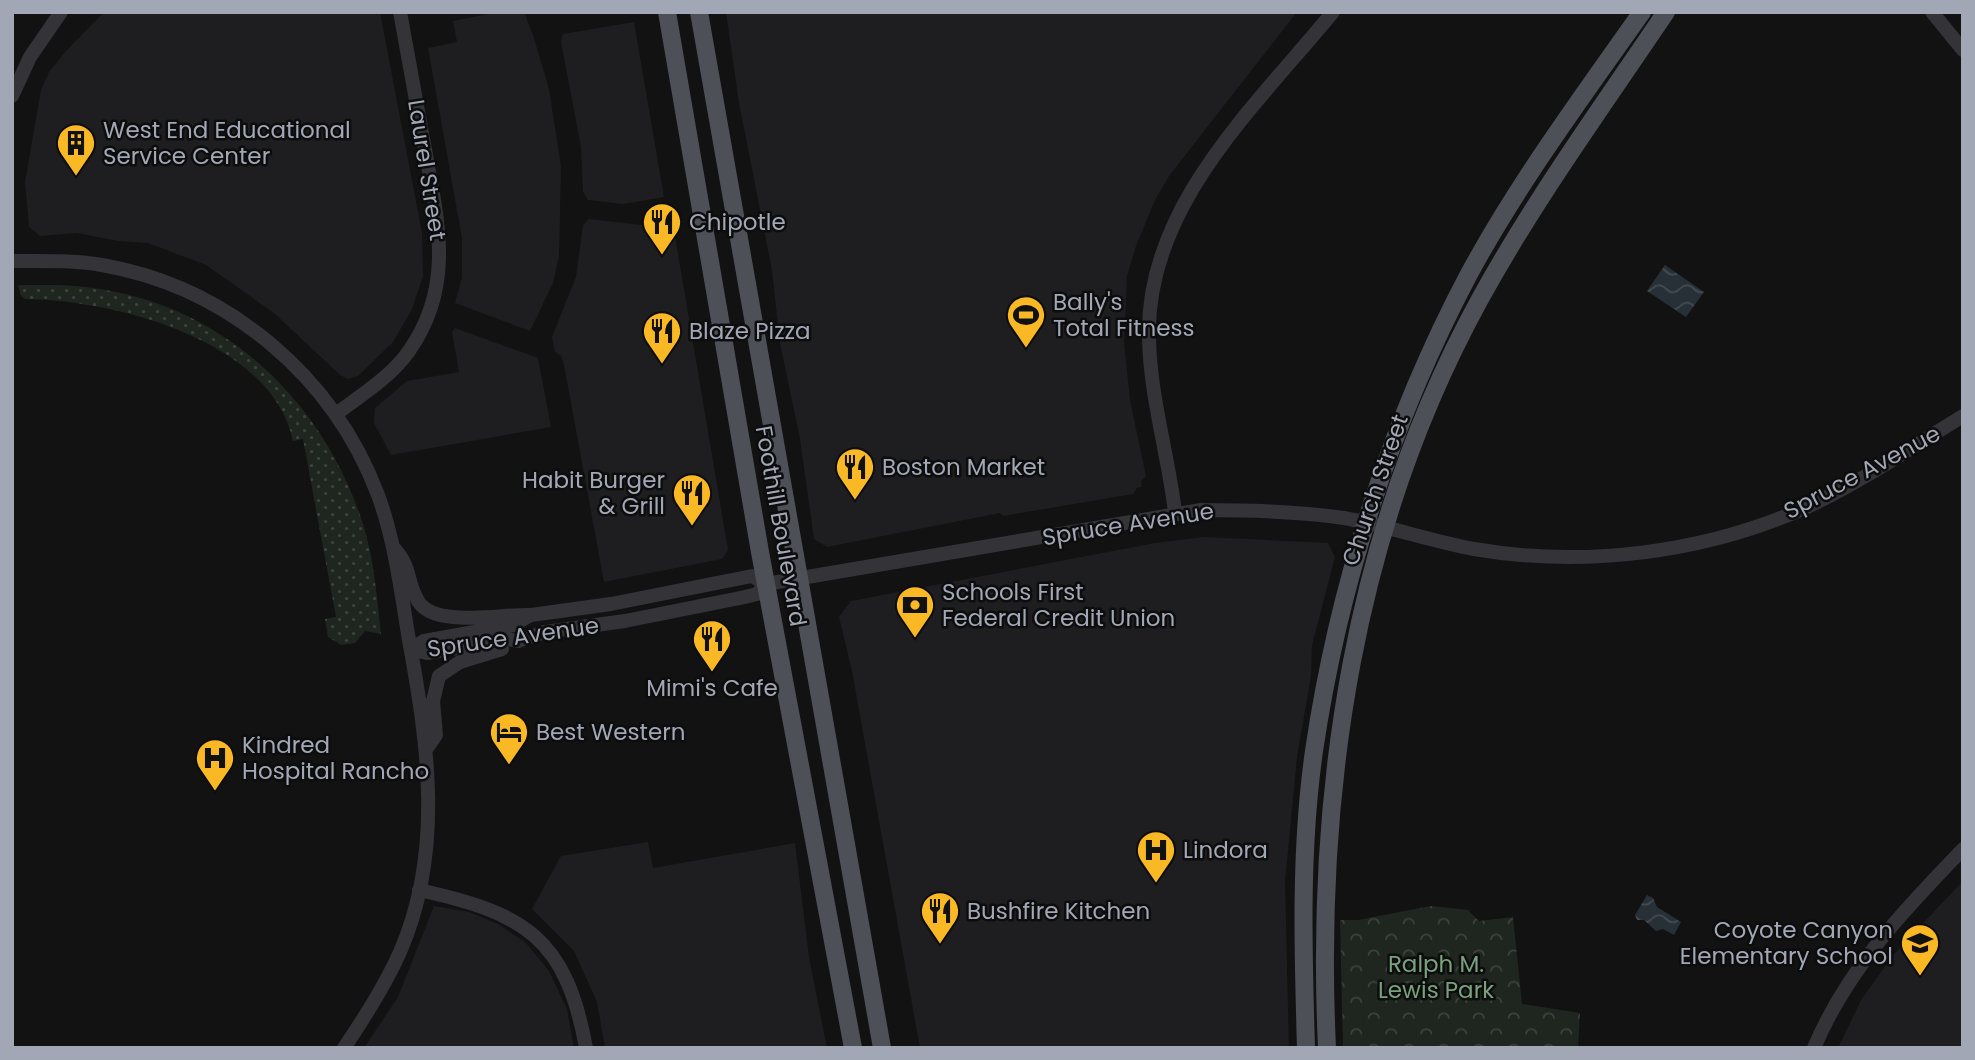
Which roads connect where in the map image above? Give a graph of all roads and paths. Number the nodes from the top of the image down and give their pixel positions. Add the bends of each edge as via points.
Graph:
1 (61, 12) edge
2 (400, 12) edge
3 (667, 12) edge
4 (699, 12) edge
5 (1333, 12) edge
6 (1642, 12) edge
7 (1666, 12) edge
8 (1932, 12) edge
9 (1963, 50) edge
10 (17, 72) edge
11 (12, 96) edge
12 (12, 261) edge
13 (336, 414) junction
14 (1963, 416) edge
15 (1175, 512) junction
16 (1366, 523) junction
17 (1385, 528) junction
18 (392, 546) junction
19 (801, 578) junction
20 (766, 584) junction
21 (530, 615) junction
22 (519, 641) junction
23 (411, 649) junction
24 (427, 748) junction
25 (1963, 849) edge
26 (419, 890) junction
27 (1303, 905) junction
28 (1323, 906) junction
29 (344, 1048) edge
30 (586, 1048) edge
31 (853, 1048) edge
32 (882, 1048) edge
33 (1306, 1048) edge
34 (1327, 1048) edge
35 (1814, 1048) edge

1 - 10 street
2 - 13 street, Laurel Street via 439,228 438,283 432,311 408,352 385,377
3 - 20 main road, Foothill Boulevard
4 - 19 main road, Foothill Boulevard
5 - 15 street via 1209,164 1182,204 1162,250 1151,298 1149,339
6 - 16 main road, Church Street via 1520,188 1470,273 1408,409
7 - 17 main road, Church Street via 1548,184 1479,301 1425,419
8 - 9 street
10 - 11 street
12 - 13 street via 102,265 196,295 273,345
13 - 18 street via 366,467
14 - 17 street, Spruce Avenue via 1805,508 1671,548 1588,557 1537,556 1475,549
15 - 16 street, Spruce Avenue via 1266,509
15 - 19 street, Spruce Avenue
16 - 17 street, Spruce Avenue
16 - 27 main road, Church Street via 1328,666 1314,753
17 - 28 main road, Church Street via 1354,642 1337,741
18 - 21 street via 407,563 416,597 428,611 457,617
18 - 23 street
19 - 20 street, Spruce Avenue
19 - 32 main road, Foothill Boulevard
20 - 21 street, Spruce Avenue via 752,576
20 - 22 street, Spruce Avenue via 757,594 744,597 545,632
20 - 31 main road, Foothill Boulevard
21 - 23 street, Spruce Avenue via 513,625 425,641
22 - 23 street, Spruce Avenue via 427,653
22 - 24 street via 460,662 439,677 433,701 436,736
23 - 24 street
24 - 26 street via 429,818
25 - 35 street via 1873,945 1827,1018
26 - 29 street via 401,951
26 - 30 street via 488,908 509,917 537,939 561,968 575,995
27 - 28 main road
27 - 33 main road, Church Street
28 - 34 main road, Church Street

